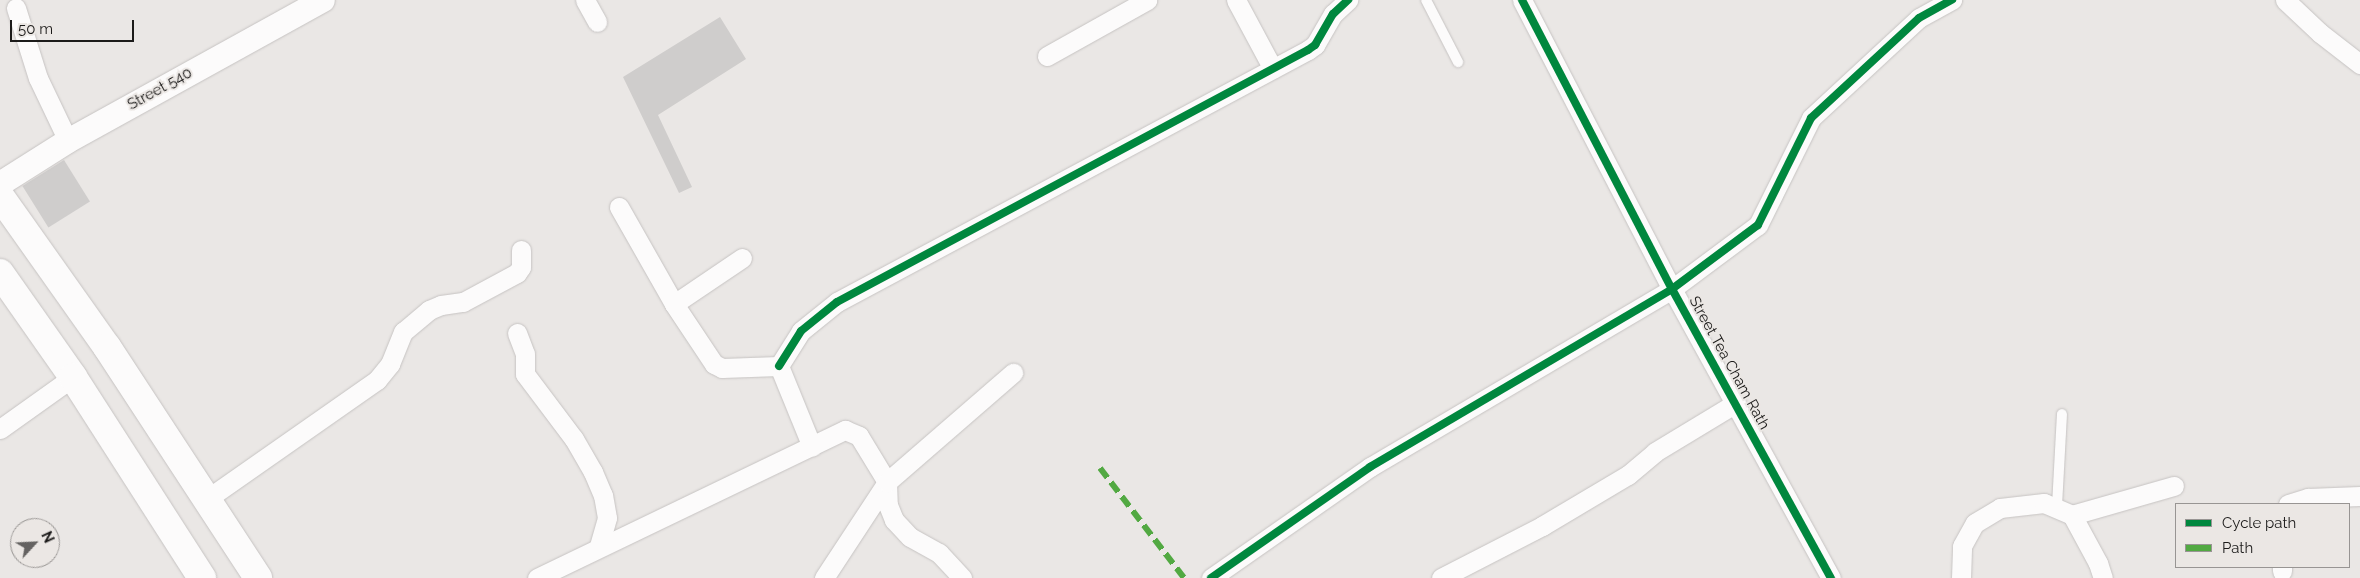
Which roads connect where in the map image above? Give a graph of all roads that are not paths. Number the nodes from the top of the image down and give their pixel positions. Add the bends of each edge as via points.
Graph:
1 (323, 0) edge
2 (585, 0) edge
3 (1147, 0) edge
4 (1236, 0) edge
5 (1348, 0) edge
6 (1426, 0) edge
7 (1522, 0) edge
8 (1952, 0) edge
9 (2285, 0) edge
10 (16, 8) dead end
11 (597, 22) dead end
12 (1047, 56) dead end
13 (1458, 62) dead end
14 (2360, 64) edge
15 (1273, 69) junction
16 (68, 141) junction
17 (0, 184) edge
18 (0, 196) edge
19 (619, 207) dead end
20 (521, 250) dead end
21 (742, 258) dead end
22 (0, 273) edge
23 (1672, 289) junction
24 (674, 304) junction
25 (517, 333) dead end
26 (779, 366) junction
27 (1013, 373) dead end
28 (72, 377) junction
29 (1736, 403) junction
30 (2062, 414) dead end
31 (0, 429) edge
32 (812, 447) junction
33 (888, 482) junction
34 (2174, 486) dead end
35 (2360, 496) edge
36 (207, 499) junction
37 (2291, 503) edge
38 (2065, 511) junction
39 (599, 546) junction
40 (202, 578) edge
41 (258, 578) edge
42 (536, 578) edge
43 (824, 578) edge
44 (962, 578) edge
45 (1211, 578) edge
46 (1441, 578) edge
47 (1831, 578) edge
48 (1961, 578) edge
49 (2103, 578) edge

1 - 16 street, Street 540
2 - 11 street
3 - 12 street
4 - 15 street
5 - 15 street via 1333,14 1315,44
6 - 13 lane
7 - 23 street, Street Tea Cham Rath
8 - 23 street via 1918,18 1811,118 1758,225
9 - 14 street
10 - 16 street via 38,78
15 - 26 street via 837,302 801,332
16 - 17 street, Street 540
18 - 36 main road via 107,347
19 - 24 street
20 - 36 street via 521,267 516,273 463,302 429,310 403,332 390,364 377,380
21 - 24 street
22 - 28 main road
23 - 29 street, Street Tea Cham Rath
23 - 45 street via 1370,468
24 - 26 street via 714,364 722,368
25 - 39 street via 525,354 525,374 574,440 594,472 603,495 607,518
26 - 32 street
27 - 33 street
28 - 31 street
28 - 40 main road
29 - 46 street via 1655,452 1628,476 1542,526
29 - 47 street, Street Tea Cham Rath
30 - 38 lane
32 - 33 street via 844,430 852,431
32 - 39 street
33 - 43 street
33 - 44 street via 888,505 894,520 910,537 939,553
34 - 38 street
35 - 37 street via 2308,498
36 - 41 main road
38 - 48 street via 2044,503 2000,508 1985,515 1975,523 1962,546
38 - 49 street via 2098,563
39 - 42 street

